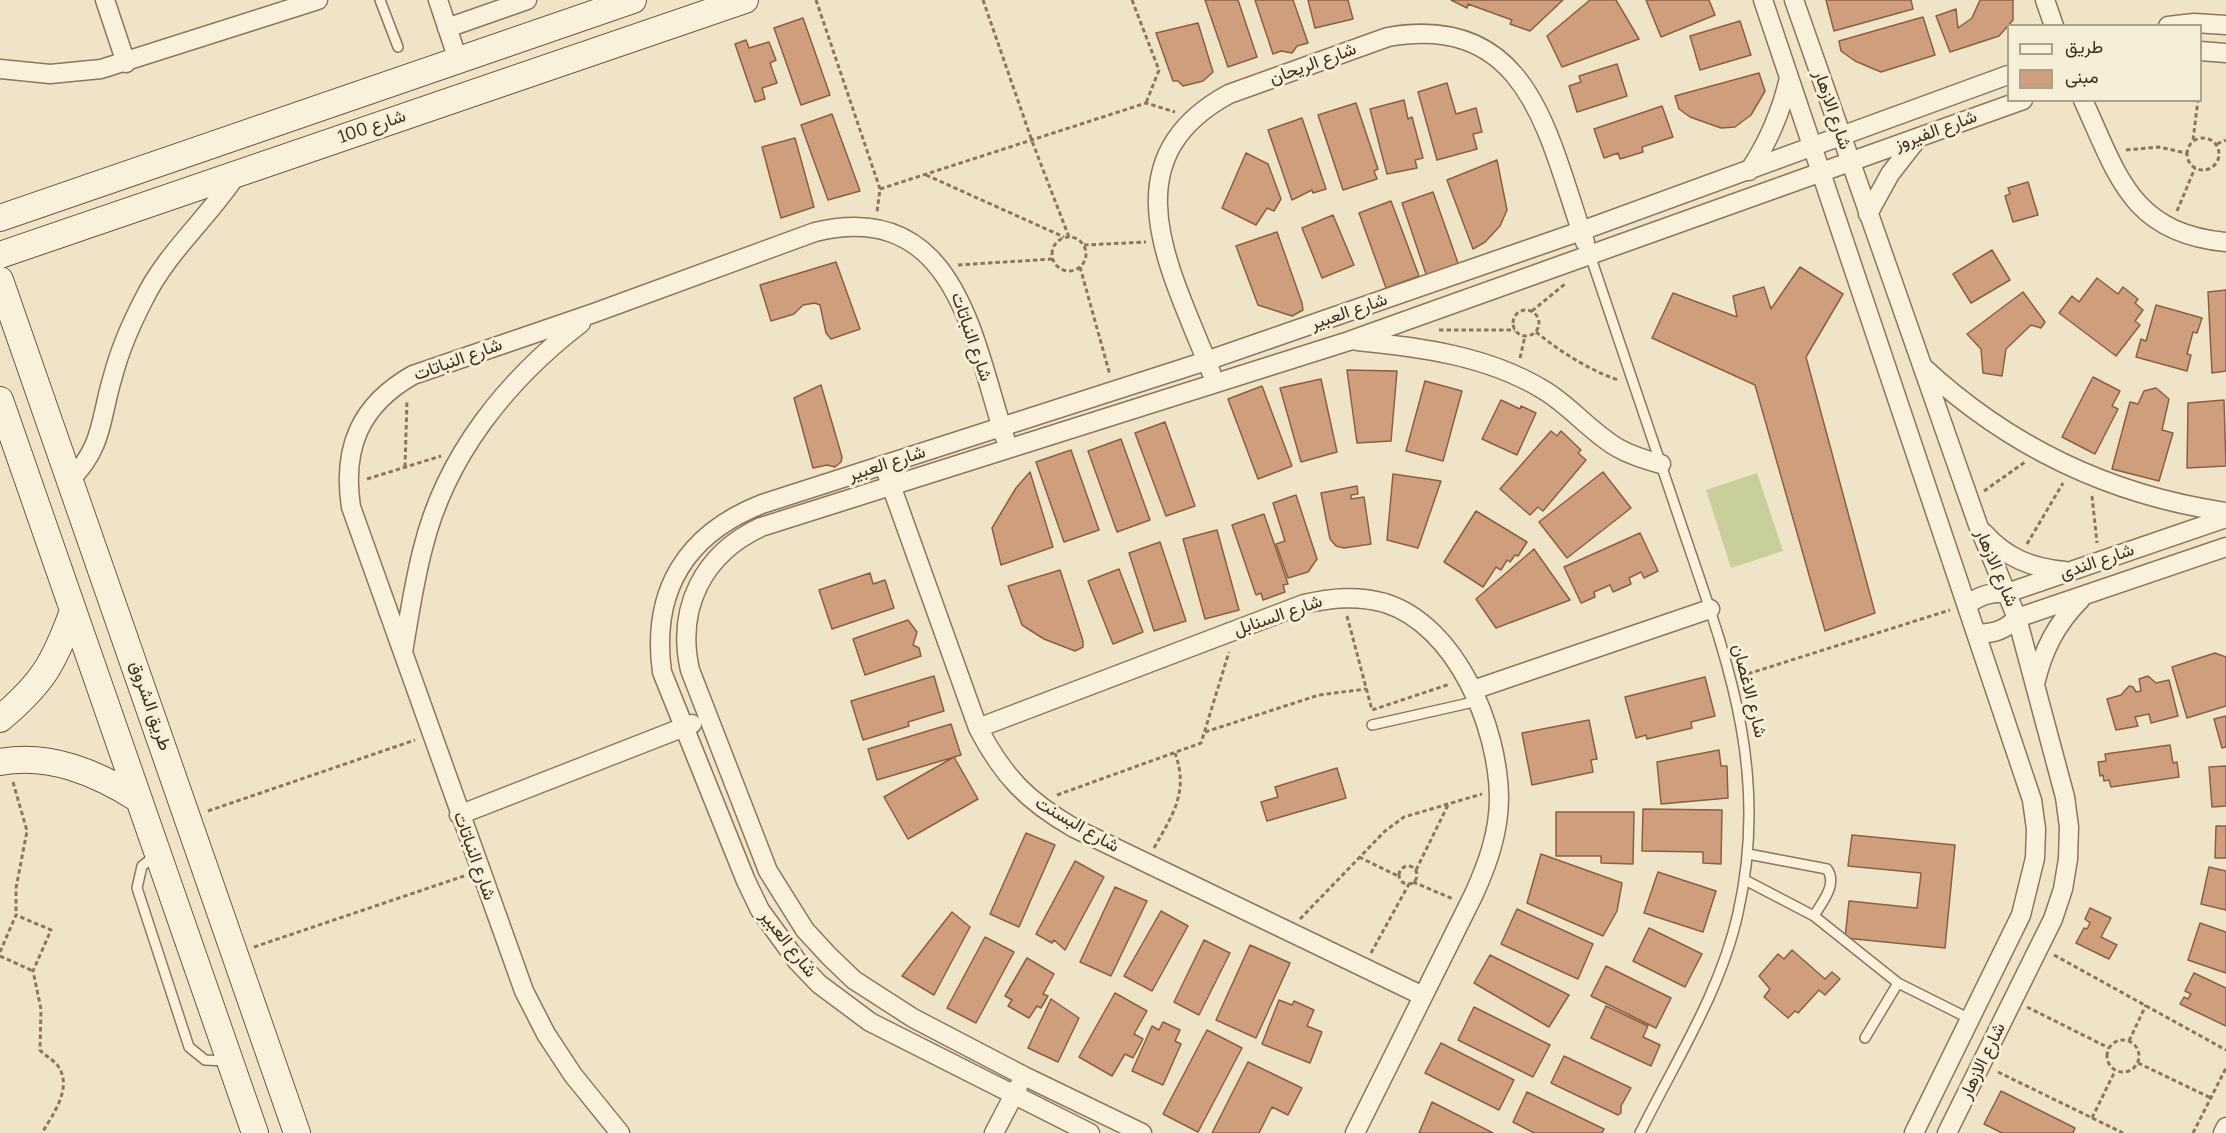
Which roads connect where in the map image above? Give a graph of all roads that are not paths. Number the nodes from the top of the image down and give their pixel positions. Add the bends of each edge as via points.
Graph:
1 (105, 0) edge
2 (318, 0) edge
3 (380, 0) edge
4 (438, 0) edge
5 (527, 0) edge
6 (633, 0) edge
7 (745, 0) edge
8 (1762, 0) edge
9 (1794, 0) edge
10 (2045, 0) edge
11 (2053, 24) edge
12 (2185, 24) edge
13 (2226, 25) edge
14 (447, 28) junction
15 (398, 47) dead end
16 (2202, 51) edge
17 (2226, 53) edge
18 (458, 60) junction
19 (126, 63) junction
20 (0, 69) edge
21 (2007, 75) edge
22 (1789, 78) junction
23 (2017, 102) edge
24 (2084, 102) edge
25 (1841, 138) junction
26 (1918, 138) junction
27 (1813, 148) junction
28 (1850, 162) junction
29 (1749, 171) junction
30 (1821, 172) junction
31 (237, 174) junction
32 (1869, 214) junction
33 (0, 218) edge
34 (1581, 231) junction
35 (2226, 242) edge
36 (0, 255) edge
37 (1590, 255) junction
38 (0, 280) edge
39 (594, 313) junction
40 (1349, 340) junction
41 (1206, 361) junction
42 (1921, 364) junction
43 (1215, 382) junction
44 (0, 400) edge
45 (1001, 427) junction
46 (1008, 449) junction
47 (1661, 464) junction
48 (884, 465) junction
49 (70, 480) junction
50 (891, 486) junction
51 (2226, 512) edge
52 (2226, 518) edge
53 (1978, 525) junction
54 (2226, 547) edge
55 (2070, 572) junction
56 (2007, 593) junction
57 (2084, 595) junction
58 (1968, 604) junction
59 (1710, 609) junction
60 (73, 611) junction
61 (2017, 618) junction
62 (1978, 634) junction
63 (402, 654) junction
64 (2034, 685) junction
65 (1472, 690) junction
66 (707, 718) junction
67 (0, 719) edge
68 (1372, 725) dead end
69 (683, 727) junction
70 (978, 728) junction
71 (4, 761) edge
72 (138, 799) junction
73 (459, 815) junction
74 (1748, 854) junction
75 (1745, 880) junction
76 (1814, 916) junction
77 (1898, 983) junction
78 (1424, 996) junction
79 (1970, 1020) junction
80 (1865, 1038) dead end
81 (1024, 1076) junction
82 (1014, 1095) junction
83 (2226, 1127) edge
84 (255, 1133) edge
85 (297, 1133) edge
86 (620, 1133) edge
87 (994, 1133) edge
88 (1090, 1133) edge
89 (1142, 1133) edge
90 (1355, 1133) edge
91 (1640, 1133) edge
92 (1914, 1133) edge
93 (1947, 1133) edge
94 (2223, 1133) edge

1 - 19 street
2 - 19 street
3 - 15 lane
4 - 14 street
5 - 14 street
6 - 18 street, شارع 100
7 - 31 street, شارع 100
8 - 22 street, شارع الازهار
9 - 25 street, شارع الازهار
10 - 11 street
12 - 13 street
14 - 18 street
16 - 17 street
18 - 33 street, شارع 100
19 - 20 street via 75,72
21 - 25 street, شارع الفيروز
22 - 27 street, شارع الازهار
22 - 29 street via 1777,122
23 - 26 street, شارع الفيروز
24 - 35 street via 2126,190 2145,212 2170,229 2198,240
25 - 27 street, شارع العبير
25 - 28 street, شارع الازهار
26 - 28 street, شارع الفيروز
26 - 32 street via 1890,174
27 - 29 street, شارع العبير
27 - 30 street, شارع الازهار
28 - 30 street, شارع العبير
28 - 32 street, شارع الازهار
29 - 34 street, شارع العبير
30 - 37 street, شارع العبير
30 - 58 street, شارع الازهار
31 - 36 street, شارع 100
31 - 49 street via 145,296 112,378 99,438 82,468
32 - 42 street, شارع الازهار
34 - 37 street, شارع الريحان
34 - 41 street, شارع العبير
34 - 41 street, شارع الريحان via 1542,120 1515,73 1494,54 1470,41 1443,34 1415,32 1377,41 1229,94 1190,120 1174,141 1163,164 1157,216
37 - 40 street, شارع العبير
37 - 47 lane, شارع الاغصان
38 - 49 street, طريق الشروق
39 - 45 street, شارع النباتات via 815,232 870,227 897,235 920,248 941,267 959,298
39 - 63 street via 516,379 485,416 466,448 439,500 423,546
39 - 63 street, شارع النباتات via 408,378 377,402 363,420 348,462 347,485 351,507
40 - 43 street, شارع العبير
40 - 47 street via 1431,351 1511,373 1543,389 1618,448
41 - 43 street, شارع الريحان
41 - 45 street, شارع العبير
42 - 51 street via 1989,421 2071,468 2150,497
42 - 53 street, شارع الازهار
43 - 46 street, شارع العبير
44 - 60 street
45 - 46 street, شارع النباتات
45 - 48 street, شارع العبير
46 - 50 street, شارع العبير
47 - 59 lane, شارع الاغصان
48 - 50 street, شارع البسنت
48 - 69 street, شارع العبير via 740,513 719,525 686,558 665,601 659,648 662,672
49 - 85 street, طريق الشروق
50 - 66 street, شارع العبير via 761,526 743,535 714,560 693,593 685,631 690,670
50 - 70 street, شارع البسنت
52 - 55 street, شارع الندى
53 - 55 street via 1995,545 2018,560 2043,569
53 - 56 street, شارع الازهار
54 - 57 street, شارع الندى
55 - 56 street, شارع الندى
56 - 58 street, شارع الندى via 1994,592
56 - 61 street, شارع الازهار
57 - 61 street, شارع الندى
57 - 64 street via 2051,636
58 - 62 street, شارع الازهار
59 - 65 street
59 - 74 lane, شارع الاغصان via 1742,722 1748,766
60 - 67 street via 57,656 29,695
60 - 72 street
61 - 62 street, شارع الندى via 2000,631
61 - 64 street, شارع الازهار
62 - 79 street, شارع الازهار via 2025,772 2036,829 2033,868 2021,915
63 - 73 street, شارع النباتات
64 - 93 street, شارع الازهار via 2065,797 2069,827 2063,889 2040,947
65 - 68 lane
65 - 70 street, شارع السنابل via 1432,632 1411,615 1386,603 1342,598 1304,604
65 - 78 street, شارع السنابل via 1496,764 1496,831 1488,863
66 - 69 street
66 - 81 street, شارع العبير via 768,871 805,930 854,980 883,1000
69 - 73 street
69 - 82 street, شارع العبير via 746,882 760,910 797,961 819,984 870,1022
70 - 78 street, شارع البسنت via 1017,787 1074,828
71 - 72 street via 42,761 76,768 109,780
72 - 84 street
73 - 86 street, شارع النباتات via 524,991 573,1075
74 - 75 lane, شارع الاغصان
74 - 76 lane via 1827,869 1832,883
75 - 76 lane
75 - 91 lane, شارع الاغصان via 1728,949 1715,982
76 - 77 lane
77 - 79 lane
77 - 80 lane
78 - 90 street, شارع السنابل
79 - 92 street, شارع الازهار
81 - 82 street
81 - 89 street, شارع العبير
82 - 87 street
82 - 88 street, شارع العبير
83 - 94 street

